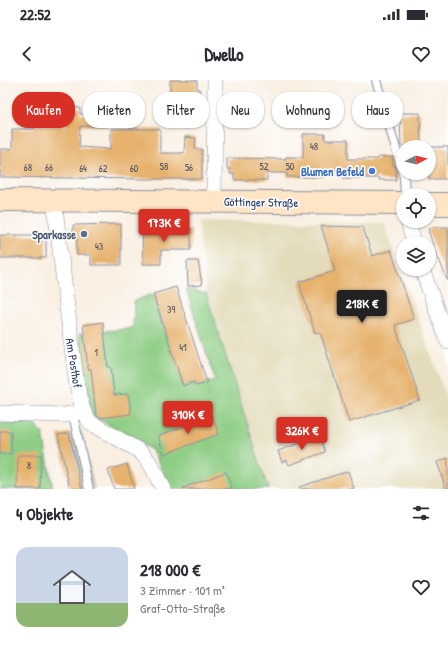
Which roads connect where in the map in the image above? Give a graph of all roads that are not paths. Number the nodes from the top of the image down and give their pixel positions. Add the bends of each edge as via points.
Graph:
1 (215, 80) edge
2 (376, 80) edge
3 (405, 188) edge
4 (0, 200) edge
5 (54, 200) junction
6 (214, 202) junction
7 (396, 203) edge
8 (436, 204) edge
9 (448, 204) edge
10 (424, 276) edge
11 (448, 342) edge
12 (78, 412) junction
13 (0, 413) edge
14 (89, 489) edge
15 (163, 489) edge

1 - 6 street
2 - 3 lane via 404,177
4 - 5 main road, Göttinger Straße
5 - 6 main road, Göttinger Straße
5 - 12 street, Am Posthof
6 - 7 main road, Göttinger Straße
8 - 9 main road
10 - 11 street
12 - 13 street via 65,415
12 - 14 lane
12 - 15 street, Am Posthof via 143,454

